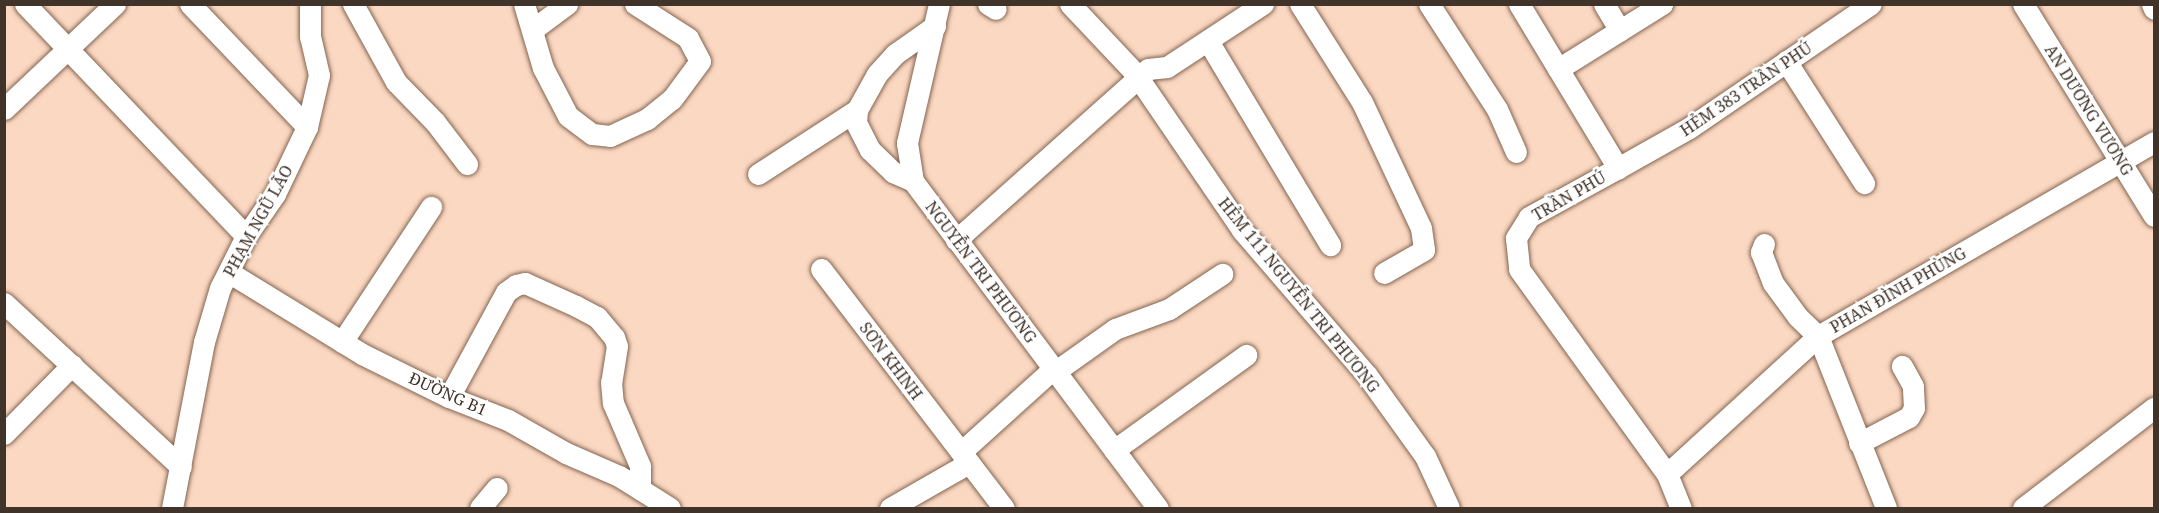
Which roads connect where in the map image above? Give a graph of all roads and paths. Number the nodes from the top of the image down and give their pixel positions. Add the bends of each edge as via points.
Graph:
1 (25, 4) edge
2 (115, 4) edge
3 (190, 4) edge
4 (310, 4) edge
5 (352, 4) edge
6 (524, 4) edge
7 (567, 4) edge
8 (635, 4) edge
9 (939, 4) edge
10 (1070, 4) edge
11 (1263, 4) edge
12 (1300, 4) edge
13 (1429, 4) edge
14 (1519, 4) edge
15 (1604, 4) edge
16 (1662, 4) edge
17 (1871, 4) edge
18 (2023, 4) edge
19 (2151, 4) edge
20 (2154, 9) edge
21 (935, 26) junction
22 (532, 30) junction
23 (1620, 31) junction
24 (1208, 41) junction
25 (69, 50) junction
26 (1786, 62) junction
27 (1558, 69) junction
28 (1137, 78) junction
29 (4, 109) edge
30 (857, 110) junction
31 (307, 127) junction
32 (2154, 142) edge
33 (1516, 152) dead end
34 (2121, 162) junction
35 (467, 164) dead end
36 (1618, 168) junction
37 (758, 174) dead end
38 (913, 181) junction
39 (1864, 183) dead end
40 (431, 207) dead end
41 (2154, 216) edge
42 (246, 236) junction
43 (956, 240) junction
44 (1764, 244) dead end
45 (1330, 245) dead end
46 (821, 269) dead end
47 (230, 273) junction
48 (1384, 273) dead end
49 (1222, 274) dead end
50 (4, 303) edge
51 (1818, 336) junction
52 (342, 342) junction
53 (1246, 355) dead end
54 (72, 365) junction
55 (1902, 366) dead end
56 (1055, 369) junction
57 (449, 397) junction
58 (2154, 408) edge
59 (4, 434) edge
60 (1859, 443) junction
61 (1114, 450) junction
62 (965, 457) junction
63 (181, 467) junction
64 (1667, 474) junction
65 (497, 488) dead end
66 (640, 489) junction
67 (999, 507) edge
68 (172, 508) edge
69 (480, 508) edge
70 (670, 508) edge
71 (890, 508) edge
72 (1158, 508) edge
73 (1449, 508) edge
74 (1681, 508) edge
75 (1886, 508) edge
76 (2024, 508) edge

1 - 25 street
2 - 25 street
3 - 31 street
4 - 31 street, PHẠM NGŨ LÃO via 310,37 319,75
5 - 35 street via 396,82 435,122
6 - 22 street
7 - 22 street
8 - 22 street via 688,38 700,60 672,99 648,120 610,136 592,134 568,116 543,68
9 - 21 street, NGUYỄN TRI PHƯƠNG
10 - 28 street, HẺM 111 NGUYỄN TRI PHƯƠNG
11 - 24 street
12 - 48 street via 1362,102 1421,228 1424,250
13 - 33 street via 1497,109
14 - 27 street, TRẦN PHÚ
15 - 23 street
16 - 23 street
17 - 26 street, HẺM 383 TRẦN PHÚ
18 - 34 street, AN DƯƠNG VƯƠNG
19 - 20 street
21 - 30 street via 883,67
21 - 38 street, NGUYỄN TRI PHƯƠNG via 907,143
23 - 27 street
24 - 28 street via 1167,67 1148,69
24 - 45 street
25 - 29 street
25 - 42 street
26 - 36 street, HẺM 383 TRẦN PHÚ via 1689,128
26 - 39 street
27 - 36 street, TRẦN PHÚ
28 - 43 street
28 - 73 street, HẺM 111 NGUYỄN TRI PHƯƠNG via 1242,230 1366,374 1425,456
30 - 37 street
30 - 38 street via 856,122 870,150 893,172
31 - 42 street, PHẠM NGŨ LÃO via 275,194
32 - 34 street, PHAN ĐÌNH PHÙNG
34 - 41 street, AN DƯƠNG VƯƠNG
34 - 51 street, PHAN ĐÌNH PHÙNG
36 - 64 street, TRẦN PHÚ via 1529,217 1516,238 1519,269
38 - 43 street, NGUYỄN TRI PHƯƠNG
40 - 52 street
42 - 47 street, PHẠM NGŨ LÃO
43 - 56 street, NGUYỄN TRI PHƯƠNG
44 - 51 street via 1761,252 1773,283
46 - 62 street, SƠN KHINH
47 - 52 street, ĐƯỜNG B1
47 - 63 street, PHẠM NGŨ LÃO via 220,288 204,342
49 - 56 street via 1169,309 1115,329
50 - 54 street
51 - 60 street
51 - 64 street, PHAN ĐÌNH PHÙNG
52 - 57 street, ĐƯỜNG B1
53 - 61 street
54 - 59 street
54 - 63 street
55 - 60 street via 1913,386 1914,408 1909,417
56 - 61 street, NGUYỄN TRI PHƯƠNG
56 - 62 street
57 - 66 street, ĐƯỜNG B1 via 508,420
57 - 66 street via 506,292 525,283 576,306 597,317 614,337 617,346 611,382 613,403 640,466
58 - 76 street
60 - 75 street
61 - 72 street, NGUYỄN TRI PHƯƠNG
62 - 67 street, SƠN KHINH
62 - 71 street
63 - 68 street, PHẠM NGŨ LÃO
64 - 74 street, TRẦN PHÚ
65 - 69 street
66 - 70 street, ĐƯỜNG B1

